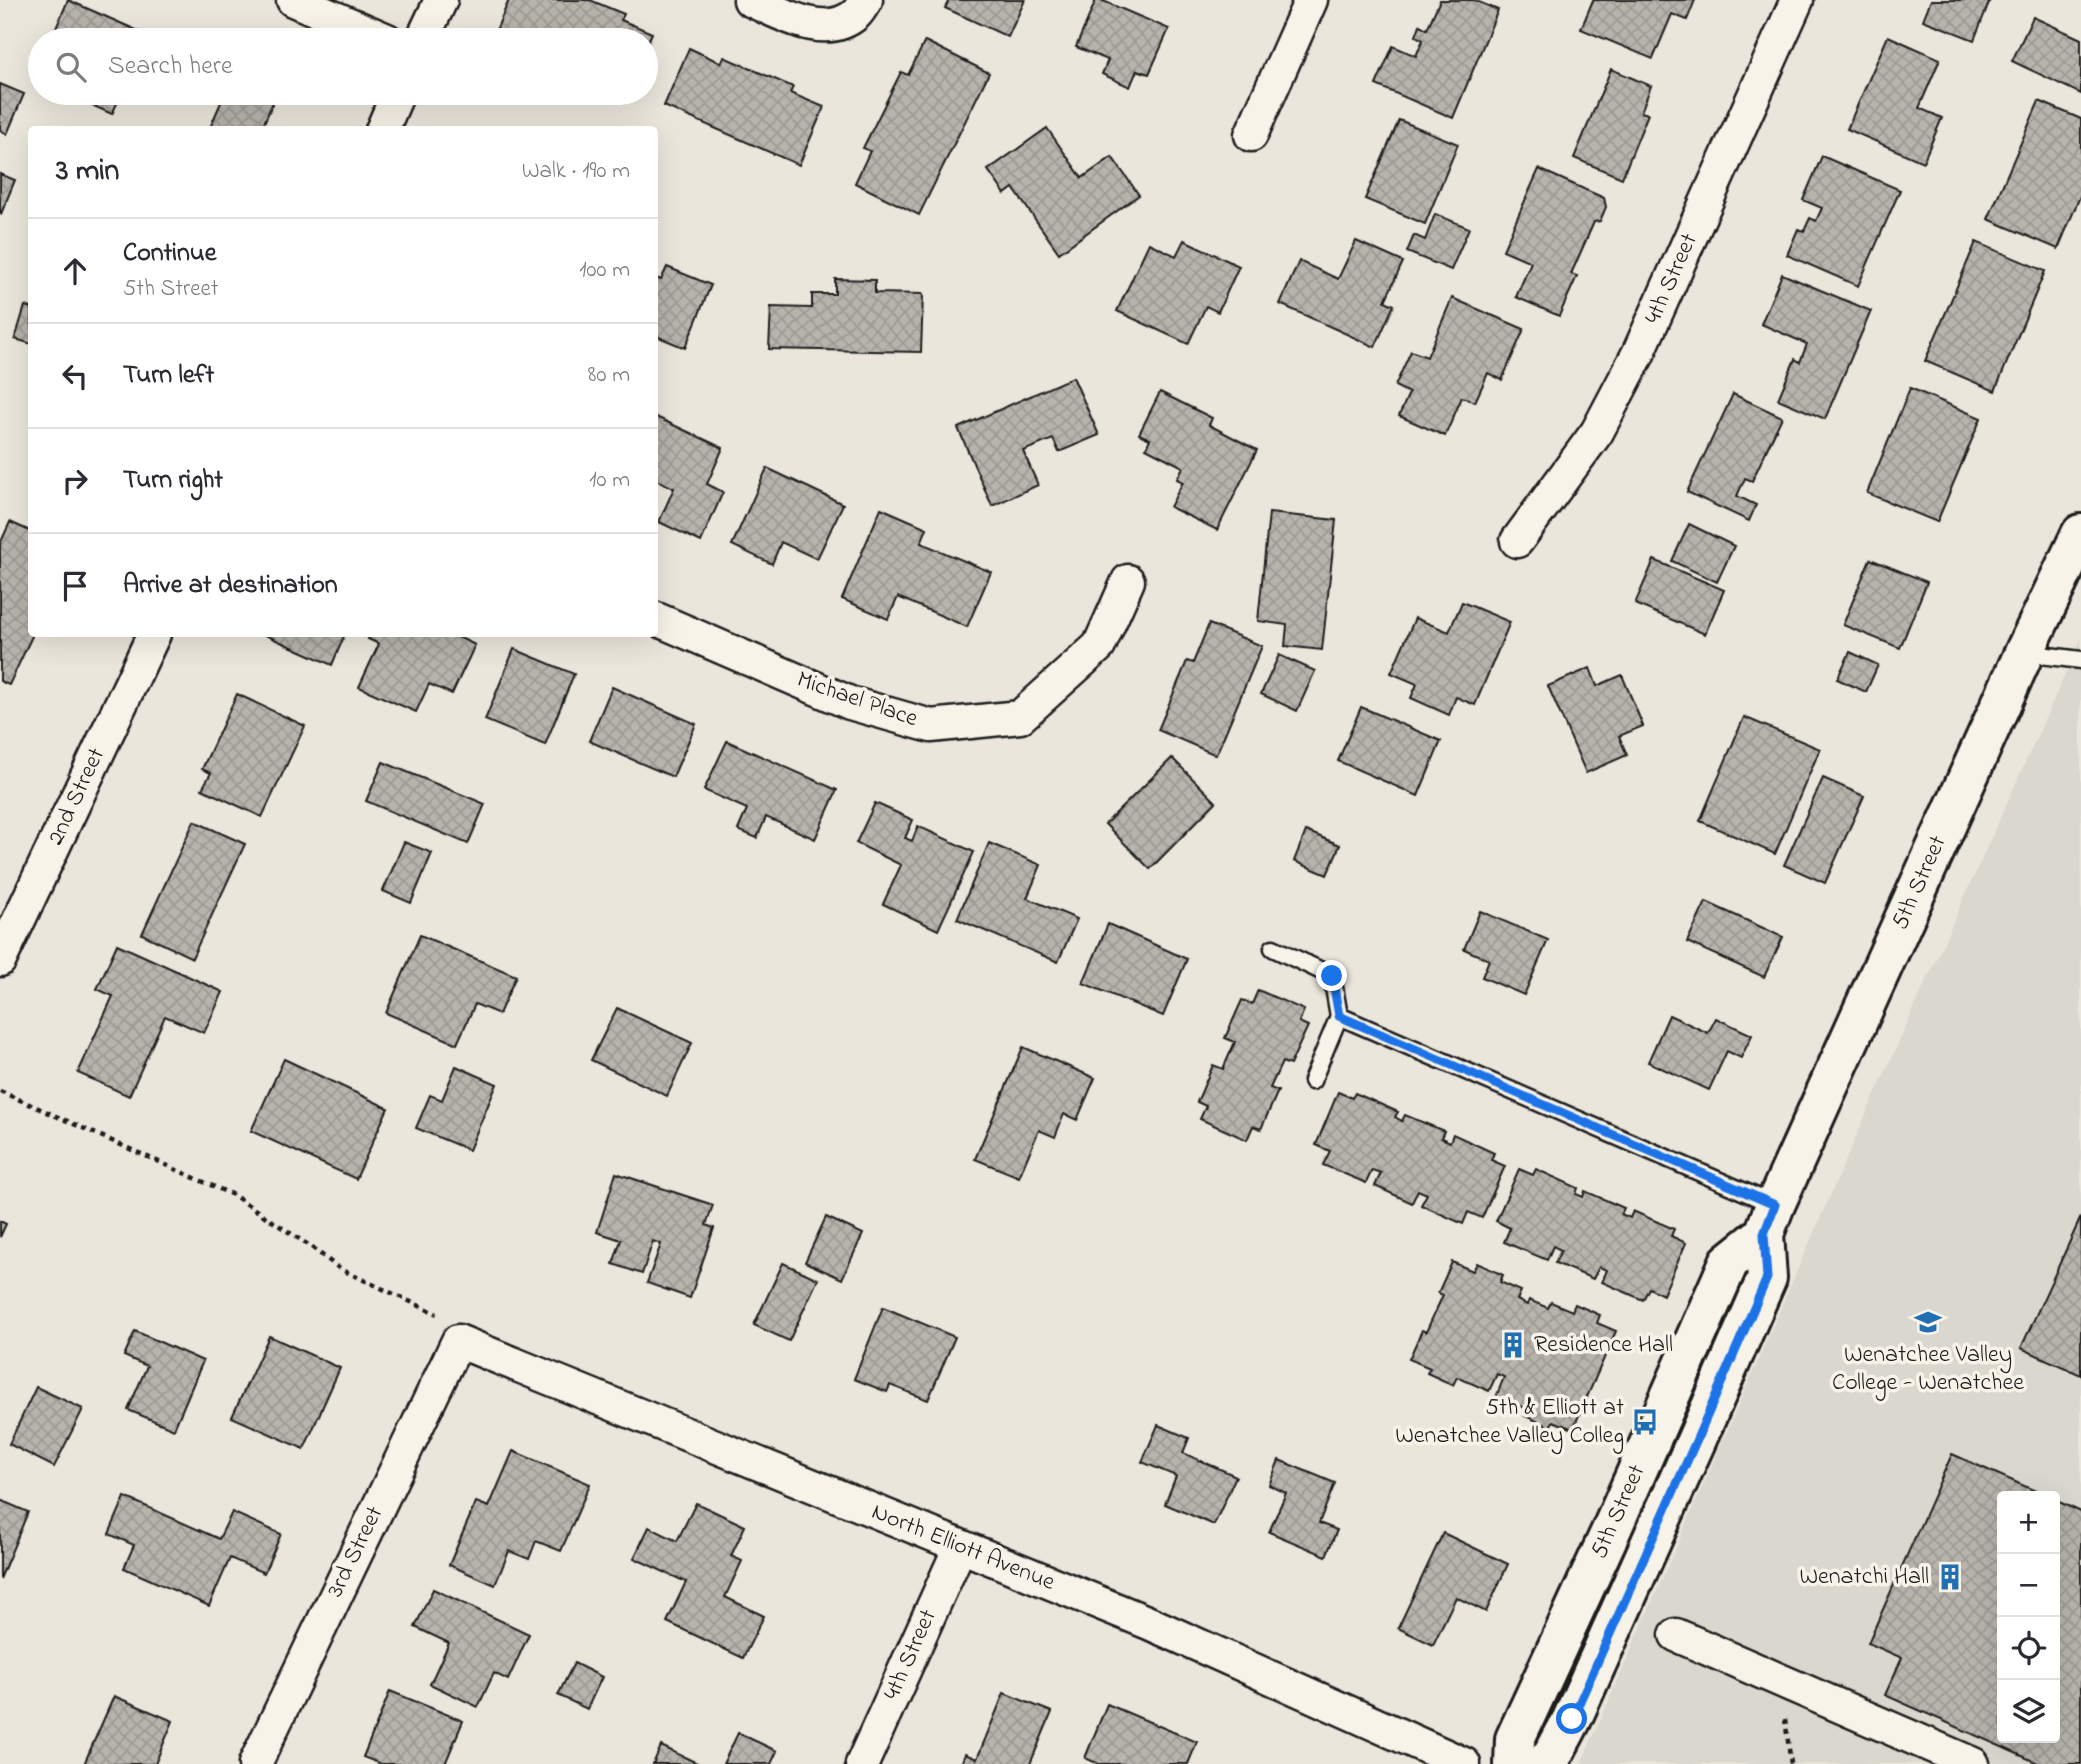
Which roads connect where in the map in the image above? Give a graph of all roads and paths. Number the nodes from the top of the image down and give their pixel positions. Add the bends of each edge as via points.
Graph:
1 (293, 0) edge
2 (441, 0) edge
3 (750, 0) edge
4 (866, 0) edge
5 (1311, 0) edge
6 (1797, 0) edge
7 (359, 28) edge
8 (428, 28) edge
9 (393, 105) edge
10 (384, 126) edge
11 (1251, 135) dead end
12 (2081, 534) edge
13 (1517, 541) dead end
14 (1128, 582) dead end
15 (658, 620) edge
16 (153, 637) edge
17 (2024, 653) junction
18 (2081, 660) edge
19 (1273, 948) dead end
20 (0, 960) edge
21 (1339, 1016) junction
22 (1312, 1081) dead end
23 (0, 1091) edge
24 (1770, 1219) junction
25 (458, 1341) junction
26 (960, 1547) junction
27 (1676, 1635) dead end
28 (256, 1764) edge
29 (862, 1764) edge
30 (1464, 1764) edge
31 (1514, 1764) edge
32 (1542, 1764) edge
33 (1973, 1764) edge

1 - 7 street
2 - 8 street
3 - 4 street via 811,26 836,24 855,14
5 - 11 street
6 - 13 street, 4th Street via 1638,354 1597,432
9 - 10 street
12 - 17 main road, 5th Street
14 - 15 street, Michael Place via 1099,646 1020,717 931,726 850,703
16 - 20 street, 2nd Street
17 - 18 lane
17 - 24 main road, 5th Street
19 - 21 lane via 1332,976
21 - 22 lane
21 - 24 lane
23 - 25 path via 233,1195 340,1269 449,1320
24 - 31 main road, 5th Street via 1729,1262 1515,1739
24 - 32 main road, 5th Street via 1767,1278 1572,1719 1553,1755
25 - 26 street, North Elliott Avenue
25 - 28 street, 3rd Street
26 - 29 street, 4th Street
26 - 30 street, North Elliott Avenue via 1149,1623
27 - 33 street

